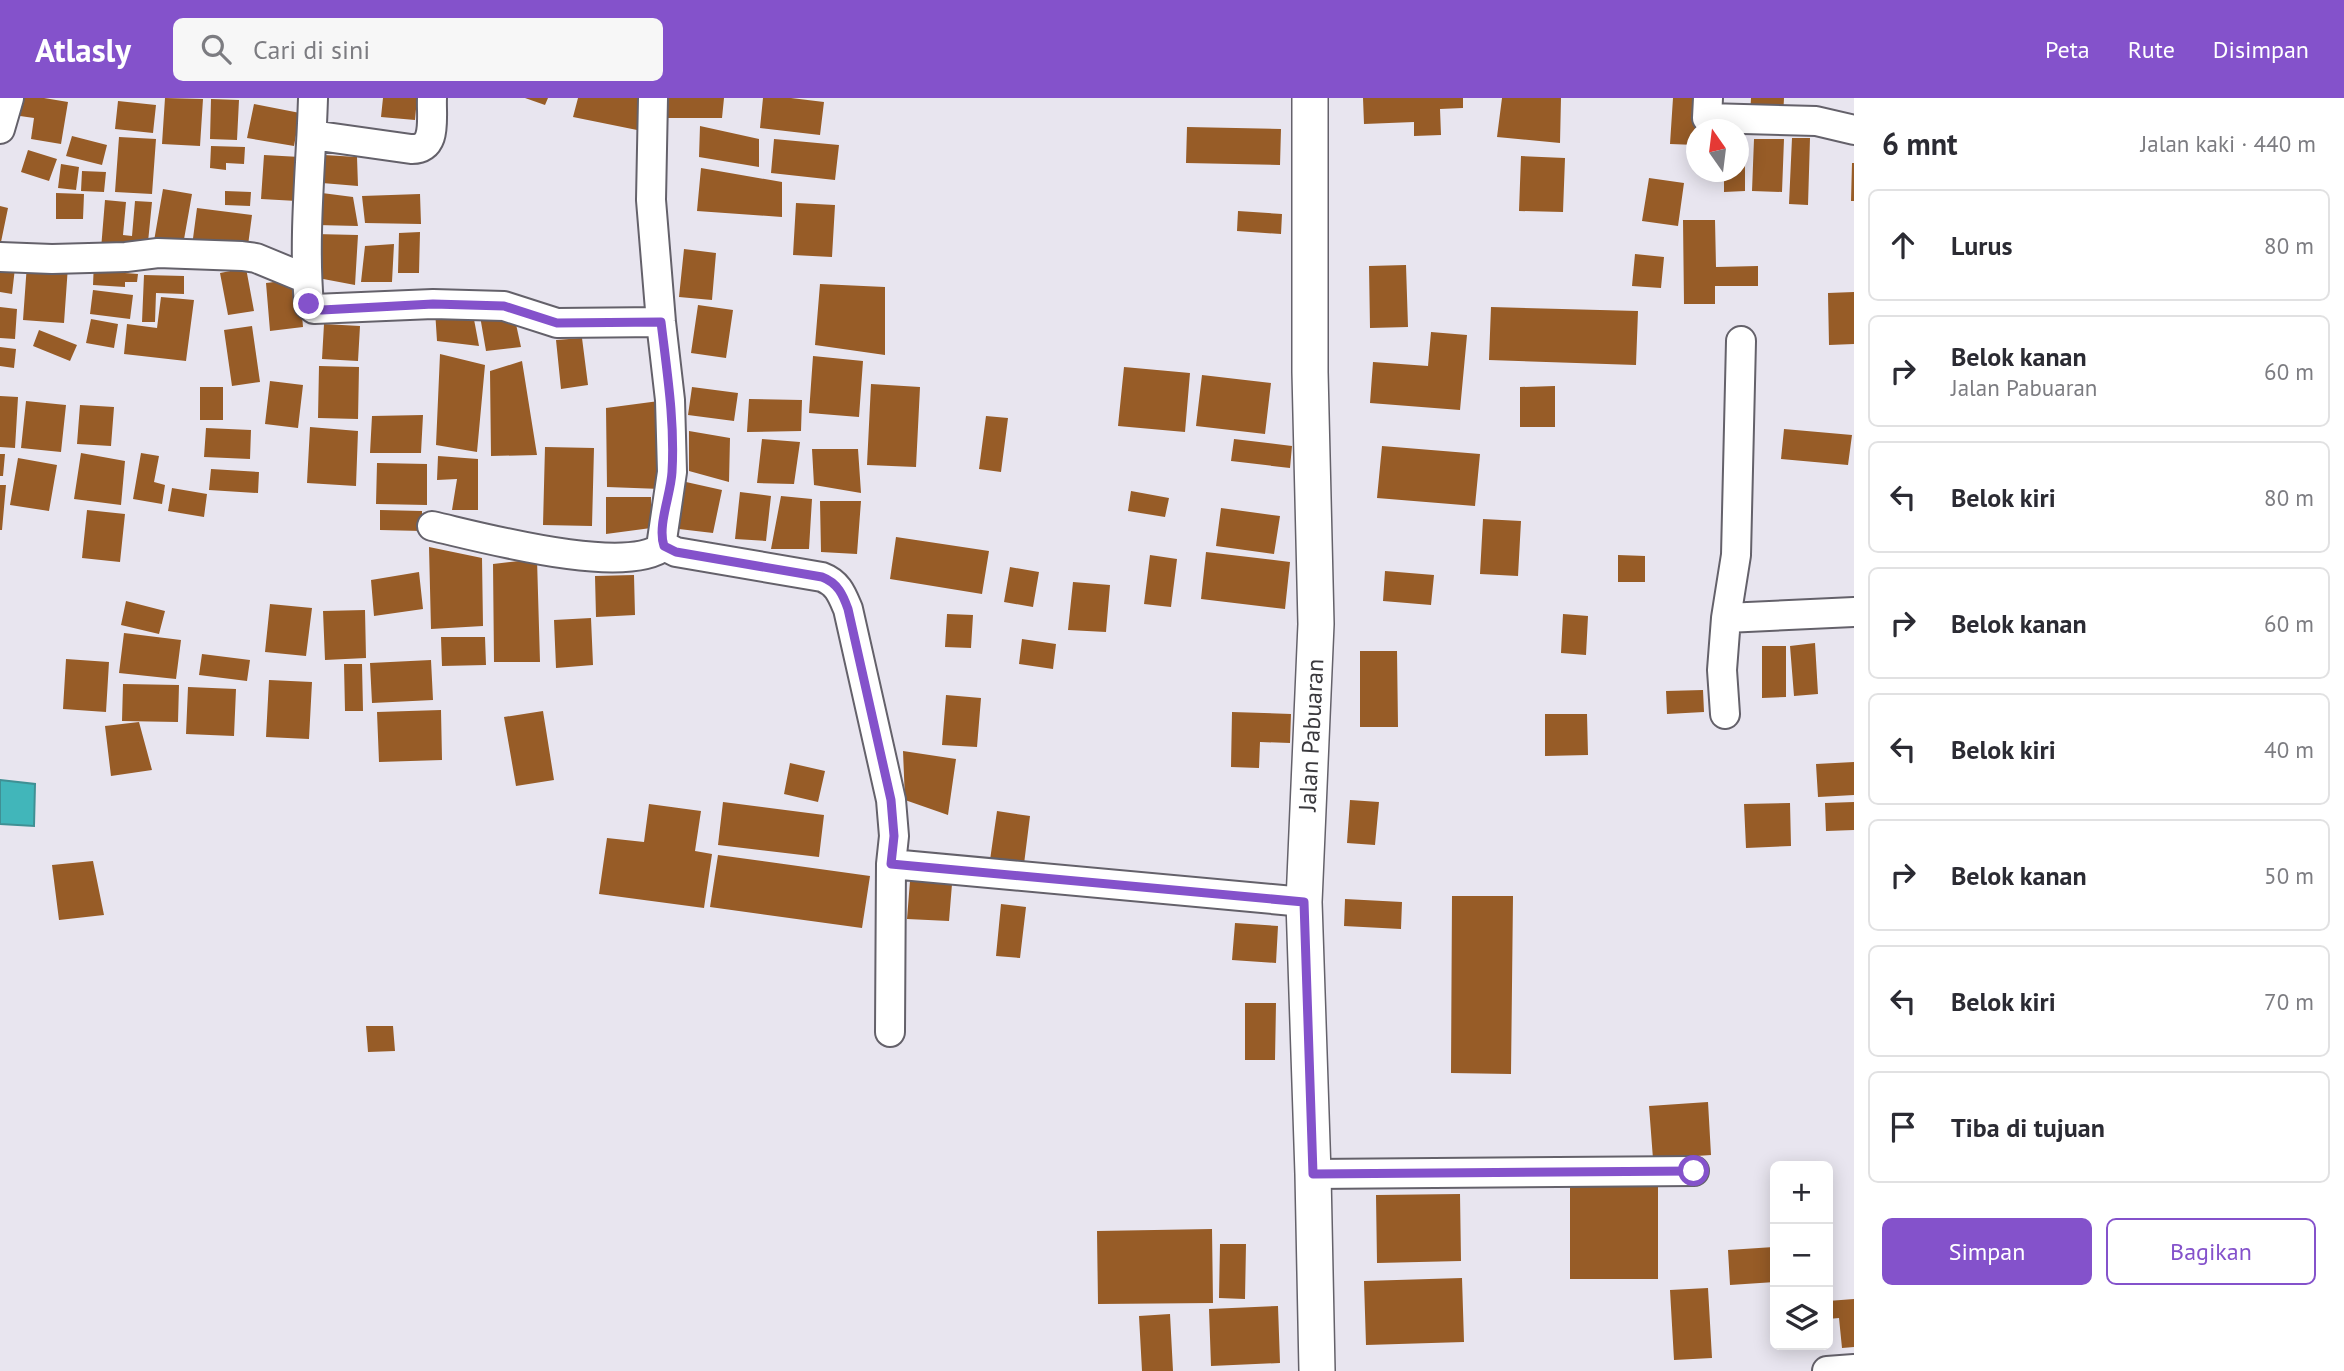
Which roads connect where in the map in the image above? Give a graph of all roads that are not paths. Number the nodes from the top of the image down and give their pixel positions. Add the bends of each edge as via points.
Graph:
1 (313, 98) edge
2 (432, 98) edge
3 (653, 98) edge
4 (1310, 98) edge
5 (1708, 98) edge
6 (1854, 130) edge
7 (312, 135) junction
8 (0, 257) edge
9 (307, 279) junction
10 (661, 322) junction
11 (1741, 341) dead end
12 (432, 526) dead end
13 (664, 546) junction
14 (1854, 612) edge
15 (1726, 618) junction
16 (1725, 714) dead end
17 (891, 864) junction
18 (1304, 902) junction
19 (890, 1032) dead end
20 (1694, 1171) dead end
21 (1313, 1174) junction
22 (1854, 1369) edge
23 (1317, 1371) edge
24 (1826, 1371) edge

1 - 7 street
2 - 7 street via 430,137 423,148
3 - 10 street via 651,200
4 - 18 street, Jalan Pabuaran via 1316,624
5 - 6 street via 1707,118 1816,121
7 - 9 street
8 - 9 street via 242,256
9 - 10 street via 309,304 322,310 433,304 504,306 557,323
10 - 13 street via 672,472
11 - 15 street via 1736,555
12 - 13 street via 557,553 623,558 654,554
13 - 17 street via 676,552 822,577 839,589 848,609 891,800
14 - 15 street
15 - 16 street via 1721,670
17 - 18 street
17 - 19 street
18 - 21 street, Jalan Pabuaran
20 - 21 street
21 - 23 street, Jalan Pabuaran
22 - 24 street

